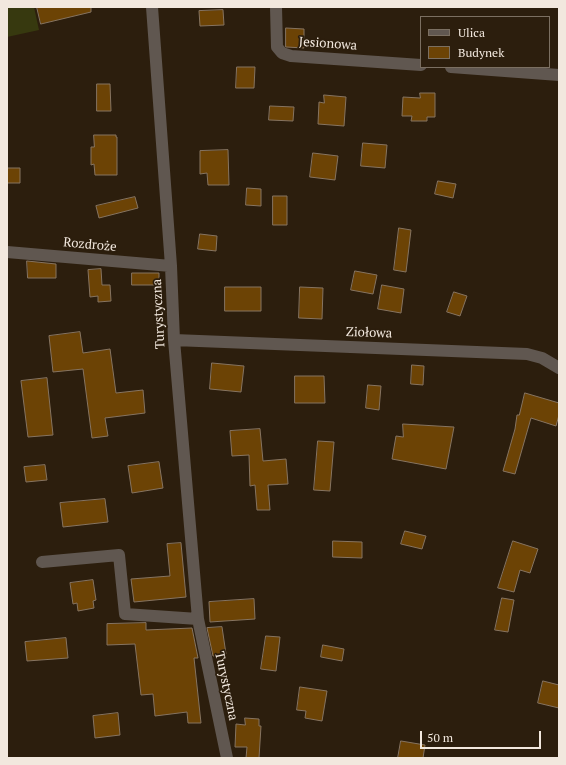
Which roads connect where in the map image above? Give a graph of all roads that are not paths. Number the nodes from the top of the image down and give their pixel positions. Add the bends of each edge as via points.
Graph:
1 (152, 7) edge
2 (276, 7) edge
3 (420, 65) edge
4 (464, 68) edge
5 (559, 75) edge
6 (7, 252) edge
7 (171, 266) junction
8 (174, 340) junction
9 (559, 368) edge
10 (42, 562) dead end
11 (198, 619) junction
12 (227, 758) edge

1 - 7 street, Turystyczna
2 - 3 street, Jesionowa via 277,47 282,53 291,56
4 - 5 street
6 - 7 street, Rozdroże
7 - 8 street, Turystyczna
8 - 9 street, Ziołowa via 527,354 542,358
8 - 11 street, Turystyczna
10 - 11 street via 119,555 125,614
11 - 12 street, Turystyczna

